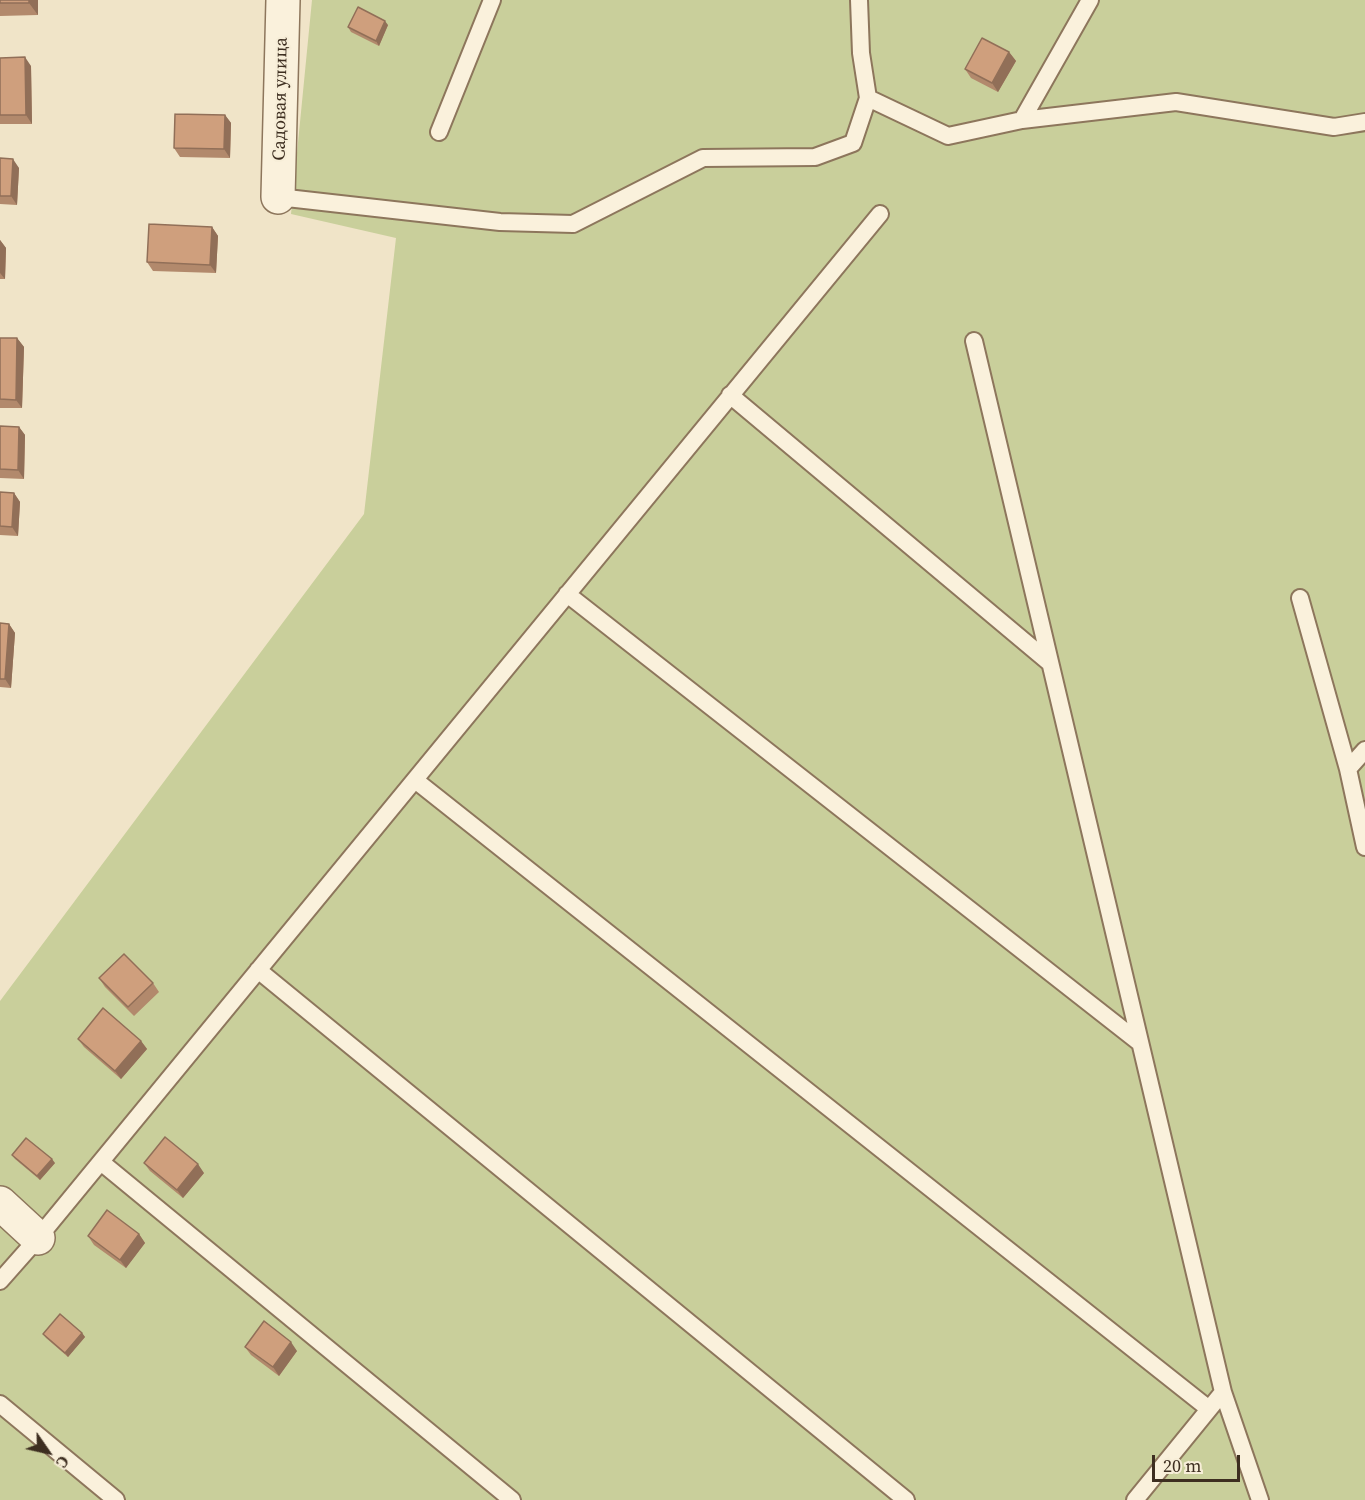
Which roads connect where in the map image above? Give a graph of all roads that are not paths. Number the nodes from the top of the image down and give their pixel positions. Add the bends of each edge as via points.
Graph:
1 (283, 0) edge
2 (492, 0) edge
3 (859, 0) edge
4 (1090, 0) edge
5 (868, 98) junction
6 (1022, 120) junction
7 (1365, 122) edge
8 (439, 132) dead end
9 (278, 197) joint
10 (880, 214) dead end
11 (974, 341) dead end
12 (730, 394) junction
13 (567, 594) junction
14 (1300, 598) dead end
15 (1050, 663) junction
16 (1365, 750) edge
17 (1348, 769) junction
18 (415, 780) junction
19 (1365, 847) edge
20 (258, 970) junction
21 (1140, 1043) junction
22 (101, 1162) junction
23 (0, 1203) edge
24 (38, 1238) junction
25 (0, 1281) edge
26 (1223, 1392) junction
27 (0, 1404) edge
28 (1209, 1409) junction
29 (116, 1500) edge
30 (512, 1500) edge
31 (906, 1500) edge
32 (1135, 1500) edge
33 (1260, 1500) edge

1 - 9 street, Садовая улица
2 - 8 lane
3 - 5 lane
4 - 6 lane
5 - 6 lane via 948,136
5 - 9 lane via 853,143 815,157 703,159 573,225 500,222
6 - 7 lane via 1176,102 1334,127
10 - 12 lane
11 - 15 lane
12 - 13 lane
12 - 15 lane
13 - 18 lane
13 - 21 lane
14 - 17 lane
15 - 21 lane
16 - 17 lane
17 - 19 lane
18 - 20 lane
18 - 28 lane
20 - 22 lane
20 - 31 lane
21 - 26 lane
22 - 24 lane
22 - 30 lane
23 - 24 street
24 - 25 lane
26 - 28 lane
26 - 33 lane
27 - 29 lane
28 - 32 lane

